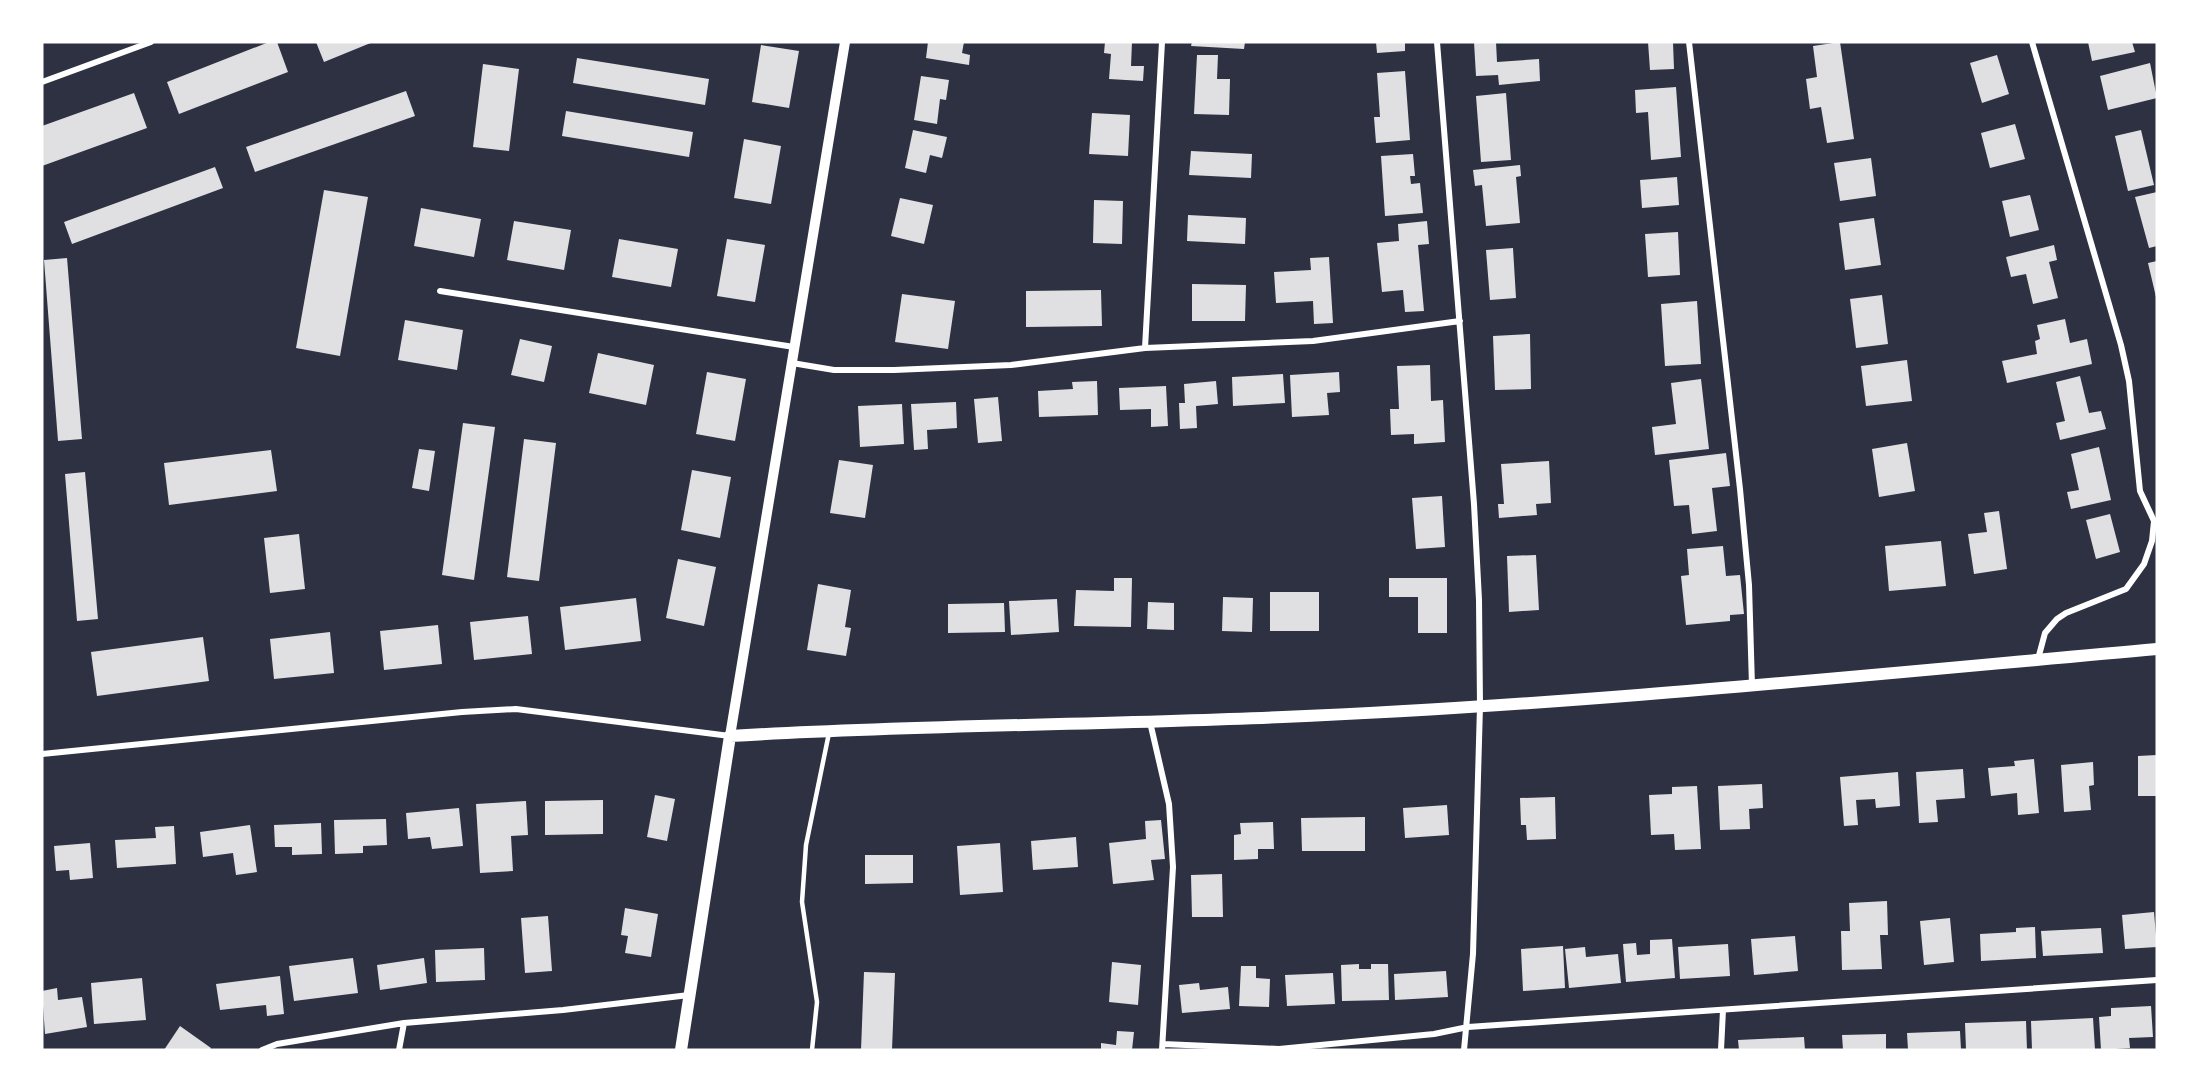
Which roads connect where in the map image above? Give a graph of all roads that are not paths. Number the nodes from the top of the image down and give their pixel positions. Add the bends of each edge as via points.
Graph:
1 (151, 42) edge
2 (845, 42) edge
3 (1162, 42) edge
4 (1437, 42) edge
5 (1689, 42) edge
6 (2032, 42) edge
7 (42, 82) edge
8 (440, 291) dead end
9 (1460, 321) junction
10 (794, 347) junction
11 (1145, 348) junction
12 (792, 363) junction
13 (2156, 520) edge
14 (2157, 650) edge
15 (2038, 659) junction
16 (1752, 686) junction
17 (1480, 706) junction
18 (1149, 721) junction
19 (829, 730) junction
20 (730, 736) junction
21 (42, 754) edge
22 (2157, 980) edge
23 (690, 995) junction
24 (1724, 1010) junction
25 (404, 1023) junction
26 (1468, 1027) junction
27 (1162, 1047) edge
28 (262, 1050) edge
29 (399, 1050) edge
30 (681, 1050) edge
31 (812, 1050) edge
32 (1464, 1050) edge
33 (1721, 1050) edge

1 - 7 street
2 - 10 street
3 - 11 street
4 - 9 street
5 - 16 street via 1740,489 1749,585
6 - 13 street via 2121,345 2129,381 2140,491
8 - 10 street
9 - 11 street via 1313,341
9 - 17 street via 1476,547
10 - 12 street
11 - 12 street via 1011,365 940,369 834,370
12 - 20 street
13 - 15 street via 2144,564 2134,581 2127,589 2057,619 2045,633
14 - 15 main road
15 - 16 main road
16 - 17 main road
17 - 18 main road
17 - 26 street
18 - 19 main road
18 - 27 street via 1169,804 1173,867
19 - 20 main road
19 - 31 lane via 806,845 802,902 817,1002
20 - 21 street via 516,709 462,711
20 - 23 main road
22 - 24 street
23 - 25 street
23 - 30 main road
24 - 26 street
24 - 33 street
25 - 28 street via 277,1044
25 - 29 street
26 - 27 street via 1434,1034 1279,1049
26 - 32 street

